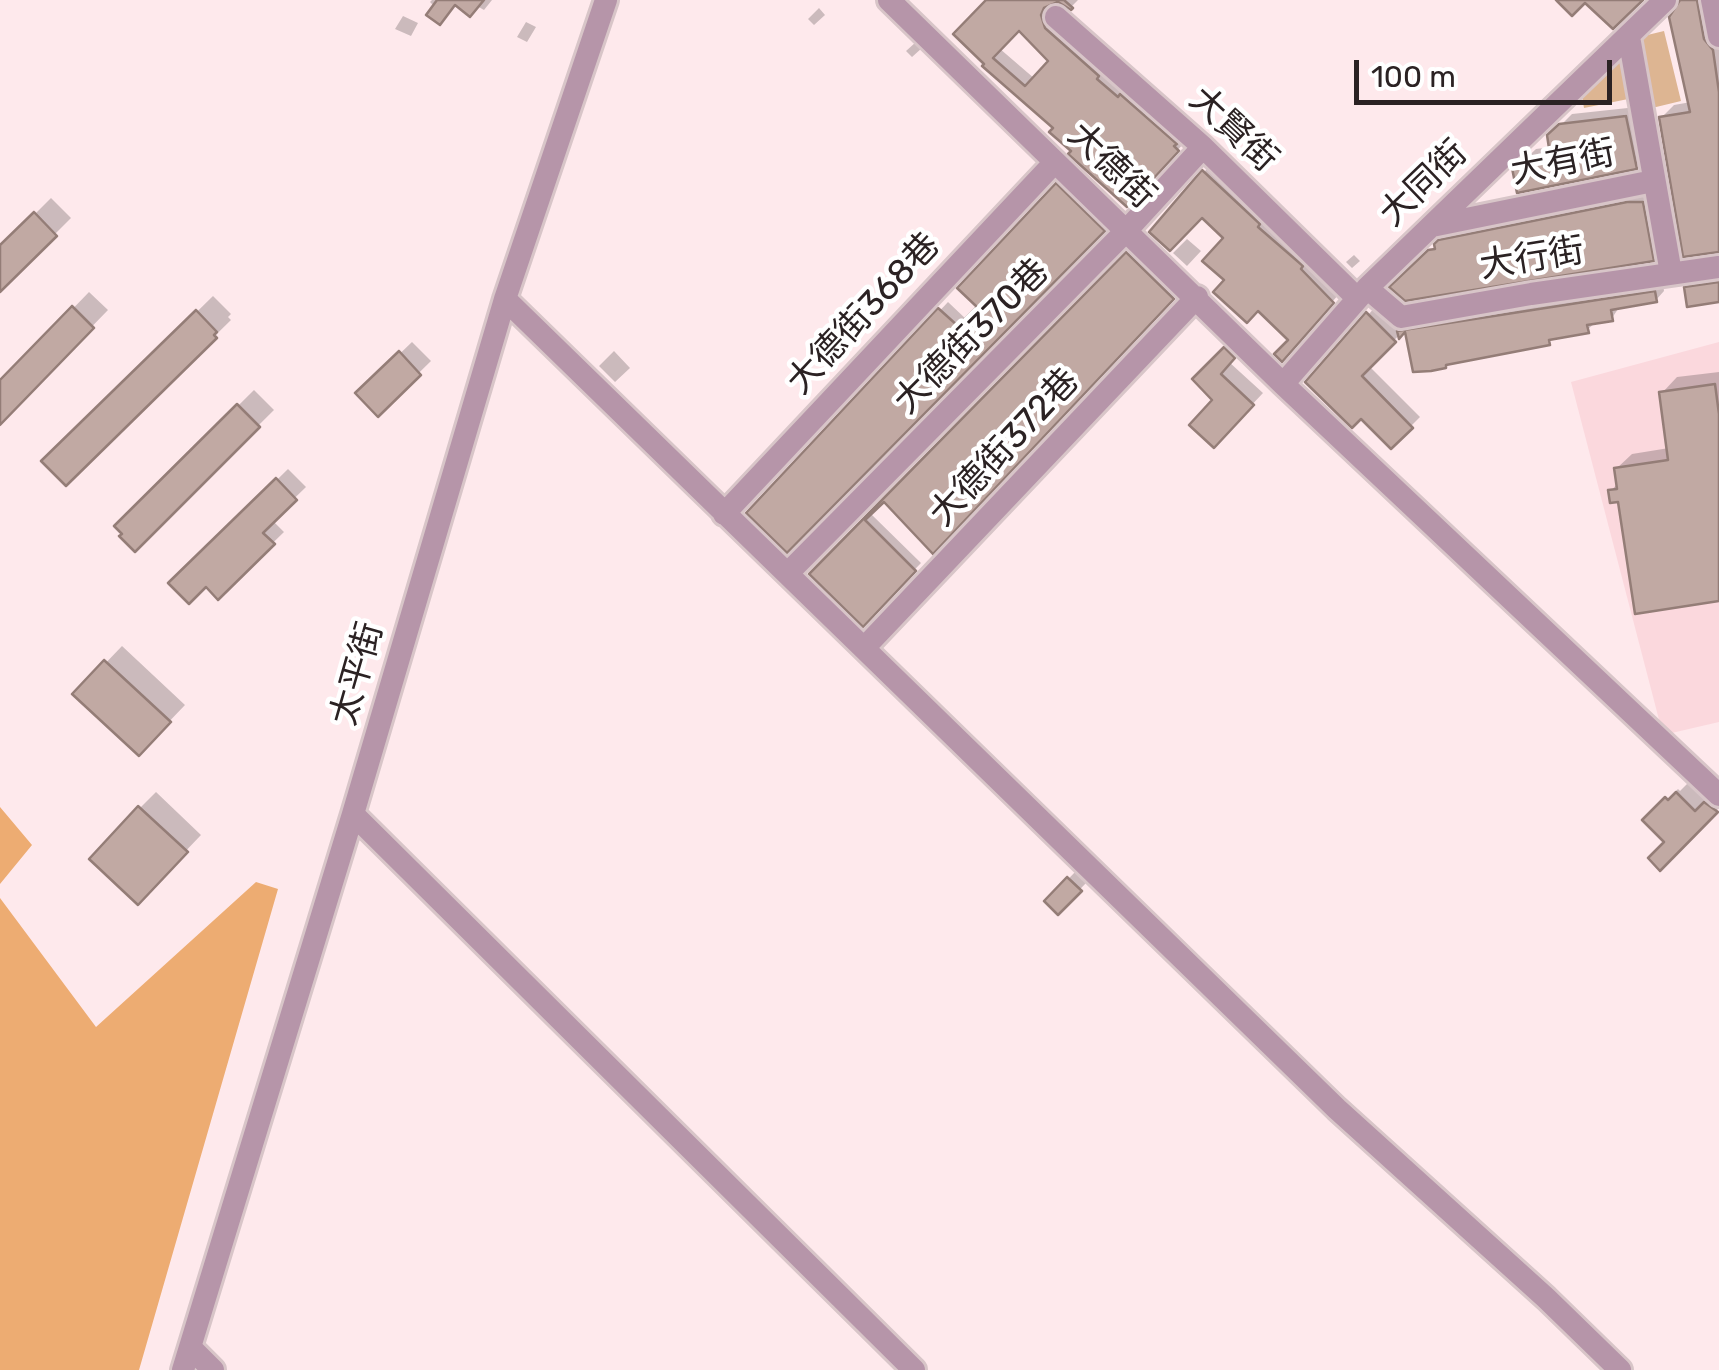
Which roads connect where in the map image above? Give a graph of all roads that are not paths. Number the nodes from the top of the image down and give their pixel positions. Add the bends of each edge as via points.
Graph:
1 (606, 0) edge
2 (889, 0) edge
3 (1712, 0) edge
4 (1661, 1) edge
5 (1056, 17) dead end
6 (1719, 36) edge
7 (1628, 37) junction
8 (1203, 148) junction
9 (1056, 162) junction
10 (1654, 181) junction
11 (1428, 227) junction
12 (1126, 231) junction
13 (1719, 267) edge
14 (1671, 273) junction
15 (1362, 293) junction
16 (1196, 297) junction
17 (504, 299) junction
18 (1283, 384) junction
19 (724, 514) junction
20 (788, 573) junction
21 (865, 647) junction
22 (1719, 795) edge
23 (353, 814) junction
24 (187, 1359) edge
25 (214, 1370) edge
26 (914, 1370) edge
27 (1620, 1370) edge

1 - 17 street, 太平街
2 - 9 street, 大德街
3 - 6 street
4 - 7 street, 大同街
5 - 8 street, 大賢街
7 - 10 street
7 - 11 street, 大同街
8 - 12 street, 大德街370巷
8 - 15 street, 大賢街
9 - 12 street, 大德街
9 - 19 street, 大德街368巷
10 - 11 street, 大有街
10 - 14 street
11 - 15 street, 大同街
12 - 16 street, 大德街
12 - 20 street, 大德街370巷
13 - 14 street, 大行街
14 - 15 street, 大行街 via 1402,316
15 - 18 street, 大同街
16 - 18 street, 大德街
16 - 21 street, 大德街372巷
17 - 19 street
17 - 23 street, 太平街
18 - 22 street, 大德街
19 - 20 street
20 - 21 street
21 - 27 street via 1337,1109
23 - 24 street, 太平街
23 - 26 street
24 - 25 street

